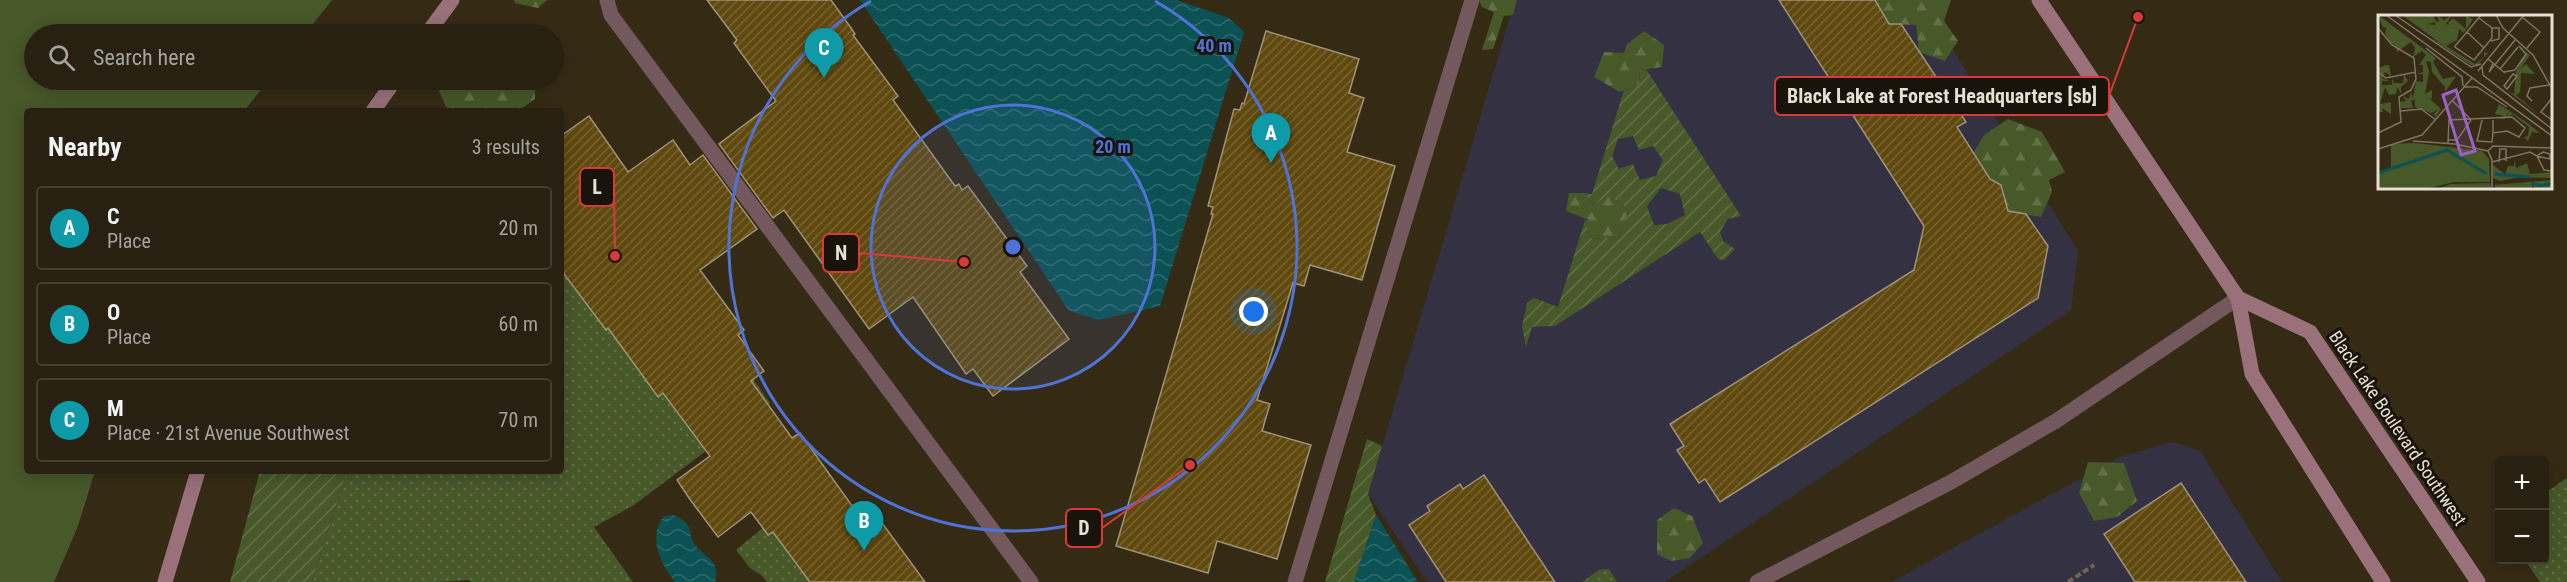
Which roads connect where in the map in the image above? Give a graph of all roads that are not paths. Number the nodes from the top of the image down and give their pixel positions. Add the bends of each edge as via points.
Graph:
1 (452, 0) edge
2 (607, 0) edge
3 (1472, 0) edge
4 (2039, 0) edge
5 (434, 24) edge
6 (388, 90) edge
7 (375, 108) edge
8 (2238, 298) junction
9 (197, 474) edge
10 (165, 582) edge
11 (1031, 582) edge
12 (1295, 582) edge
13 (1757, 582) edge
14 (2383, 582) edge
15 (2478, 582) edge

1 - 5 street
2 - 11 lane via 611,15
3 - 12 lane
4 - 8 street
6 - 7 street
8 - 13 lane via 2056,421 1951,482
8 - 14 street via 2252,374
8 - 15 street, Black Lake Boulevard Southwest via 2310,332
9 - 10 street

